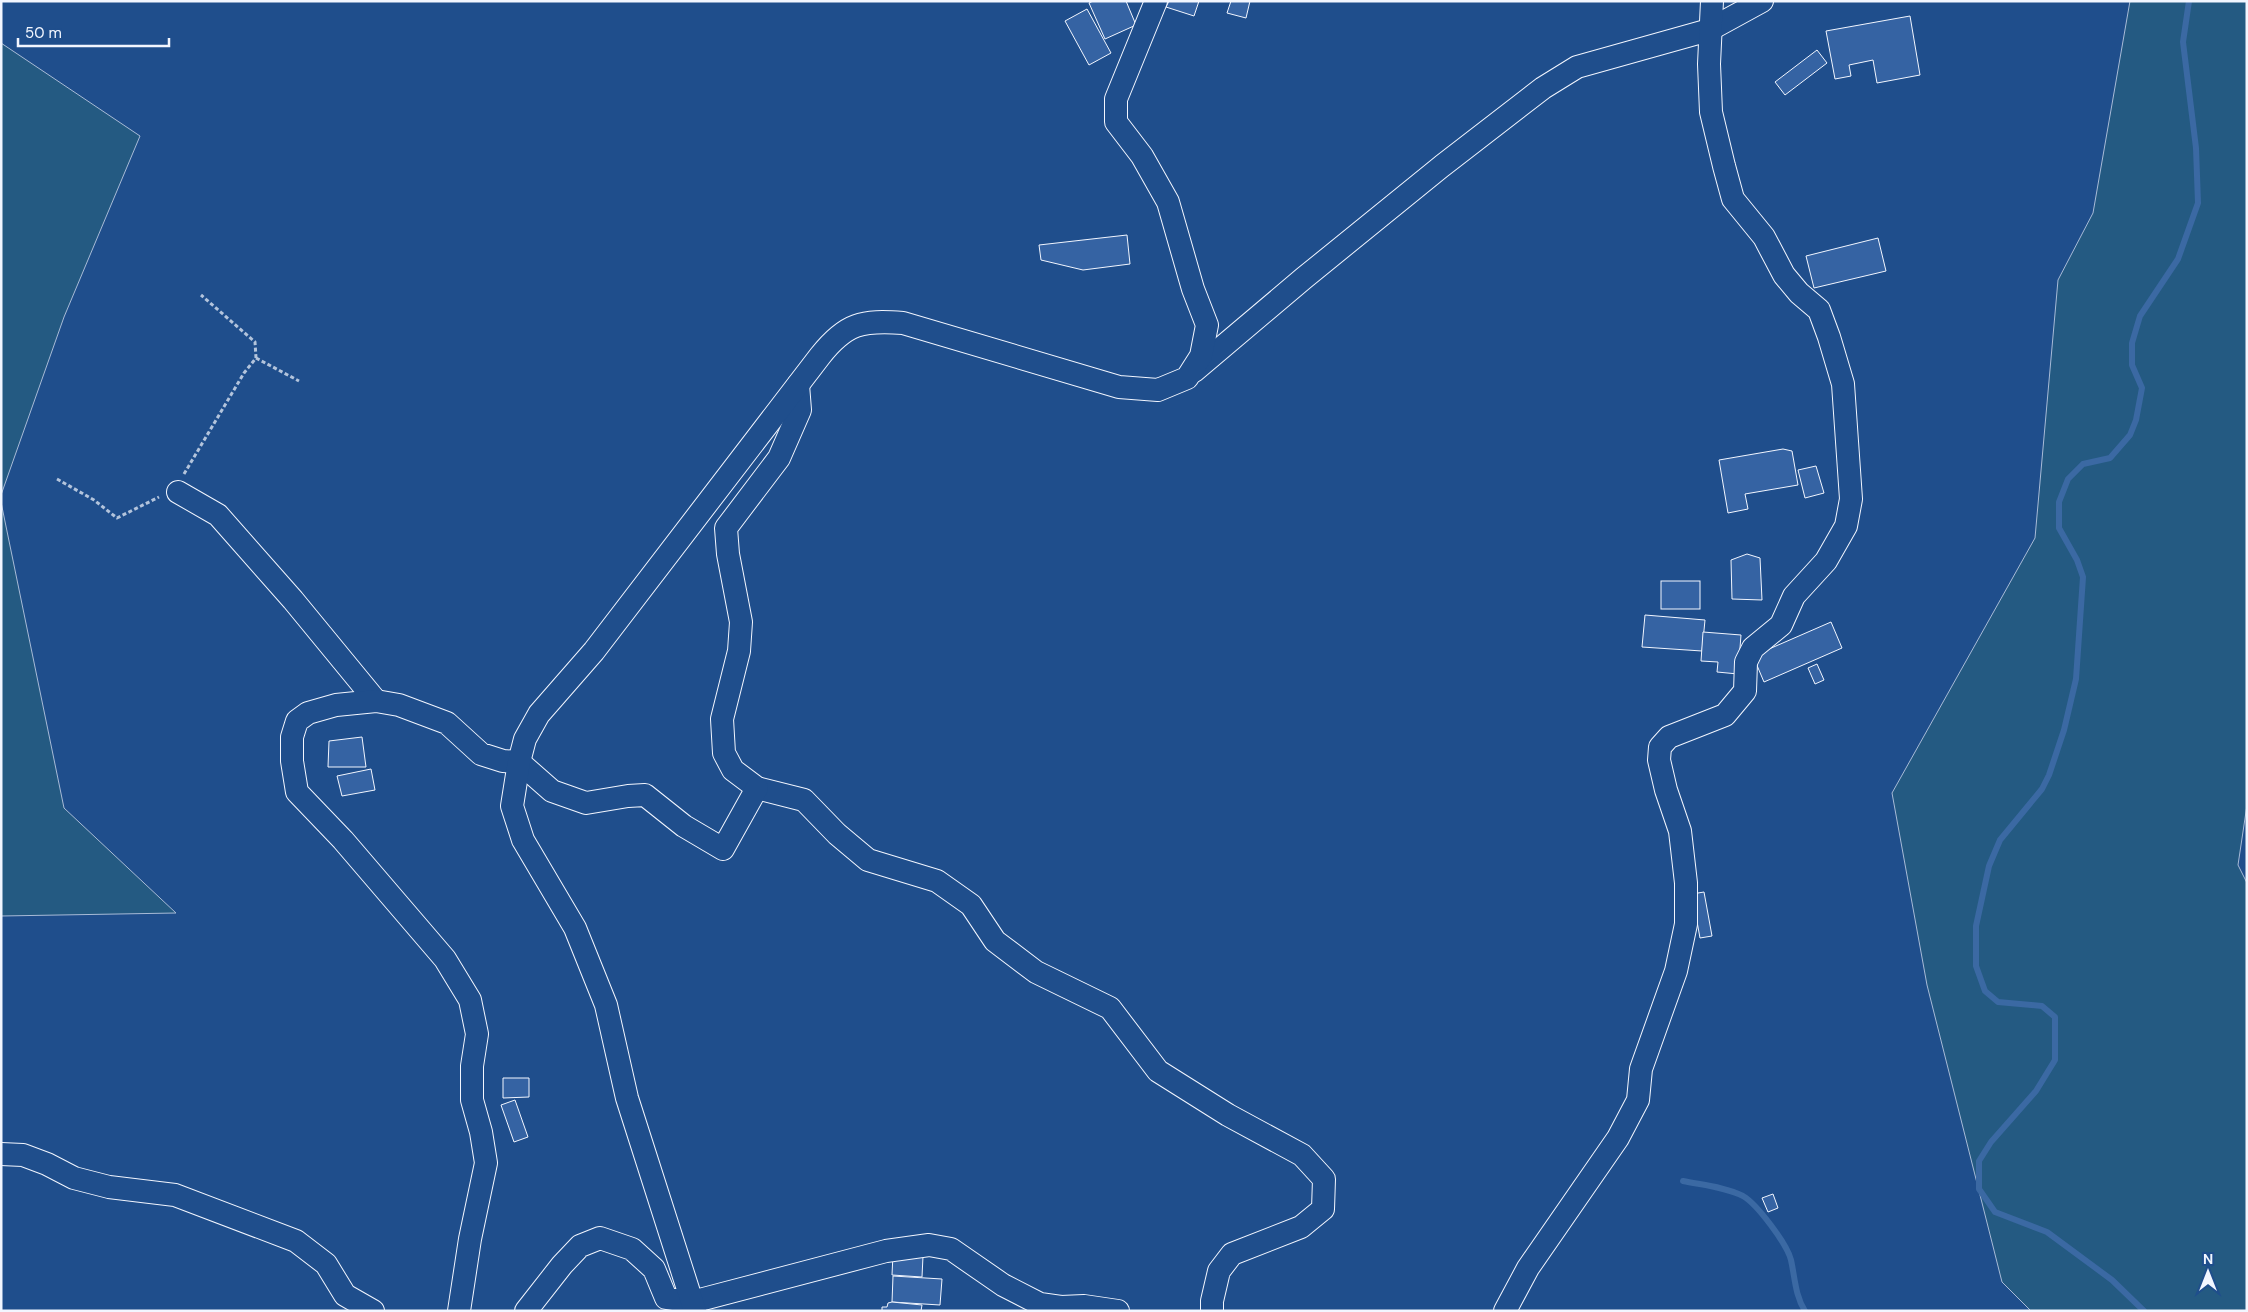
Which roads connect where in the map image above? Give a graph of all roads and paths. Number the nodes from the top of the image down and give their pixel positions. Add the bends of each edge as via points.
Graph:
1 (1156, 1) edge
2 (1712, 1) edge
3 (1762, 1) edge
4 (1709, 30) junction
5 (201, 295) dead end
6 (256, 358) junction
7 (1187, 378) junction
8 (299, 381) dead end
9 (798, 384) junction
10 (57, 479) dead end
11 (178, 492) junction
12 (376, 701) junction
13 (519, 762) junction
14 (757, 788) junction
15 (1, 1154) edge
16 (694, 1306) edge
17 (373, 1311) edge
18 (459, 1311) edge
19 (526, 1311) edge
20 (1118, 1311) edge
21 (1212, 1311) edge
22 (1505, 1311) edge

1 - 7 street via 1116,98 1116,122 1142,156 1168,202 1193,289 1208,324 1201,356
2 - 4 street
3 - 4 street
4 - 7 street via 1577,67 1543,88 1434,172
4 - 22 street via 1711,112 1733,199 1764,237 1784,275 1819,310 1830,337 1843,384 1851,498 1846,526 1826,561 1794,596 1781,625 1753,648 1746,662 1745,691 1726,716 1669,737 1660,747 1659,760 1680,831 1686,883 1686,924 1676,971 1642,1069 1638,1100 1618,1138 1528,1268
5 - 6 path via 255,342
6 - 8 path
6 - 11 path via 182,477
7 - 9 street via 1158,390 1119,387 932,330 874,321 850,328 832,340
9 - 13 street via 594,651 539,714 525,739
9 - 14 street via 800,410 779,458 726,528 741,622 739,651 722,719 724,753 733,770
10 - 11 path via 94,500 117,518 157,498
11 - 12 street via 218,515
12 - 13 street via 399,705 446,723 481,754
12 - 18 street via 336,705 308,713 297,721 292,737 292,761 297,792 445,958 470,1000 477,1034 472,1066 472,1100 486,1163
13 - 14 street via 552,791 586,803 645,795 684,826 723,849
13 - 16 street via 512,806 524,840 575,928 606,1006 628,1098
14 - 21 street via 804,800 868,860 937,881 971,904 995,941 1036,972 1110,1008 1158,1070 1228,1116 1302,1155 1324,1180 1323,1209 1301,1227 1232,1254 1219,1271
15 - 17 street via 23,1155 74,1178 109,1187 175,1195 296,1240 326,1264 345,1295
16 - 19 street via 666,1298 654,1269 632,1249 600,1238 580,1246
16 - 20 street via 886,1251 929,1245 951,1249 1003,1285 1040,1304

